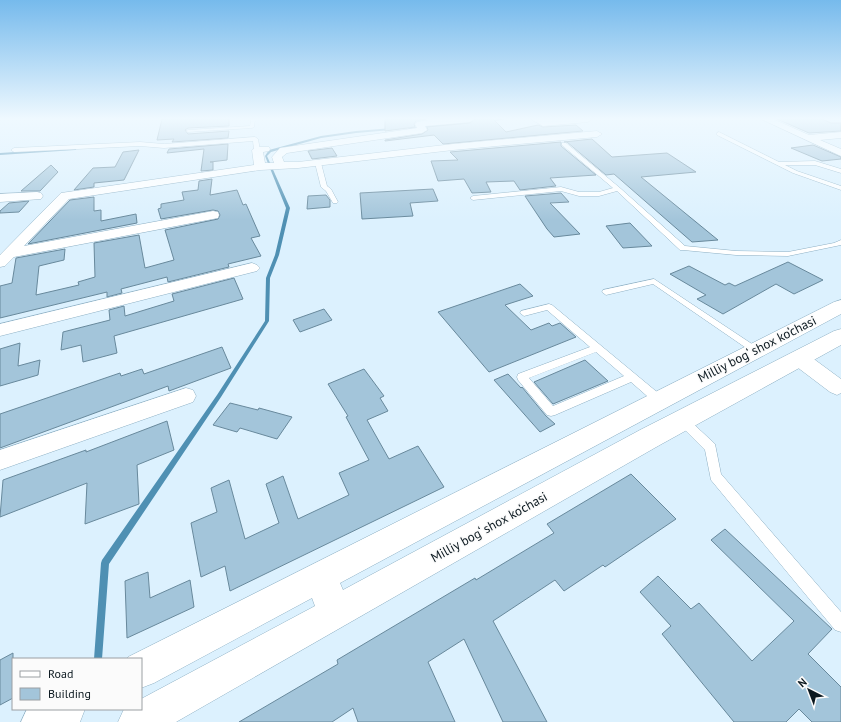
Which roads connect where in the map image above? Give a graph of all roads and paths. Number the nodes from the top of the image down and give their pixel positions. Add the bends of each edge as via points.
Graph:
1 (261, 153) edge
2 (281, 153) edge
3 (396, 153) edge
4 (574, 153) edge
5 (756, 153) edge
6 (318, 162) junction
7 (776, 163) junction
8 (280, 165) junction
9 (260, 167) junction
10 (841, 171) edge
11 (841, 188) edge
12 (618, 189) junction
13 (37, 196) dead end
14 (0, 198) edge
15 (473, 198) dead end
16 (335, 202) dead end
17 (212, 215) dead end
18 (841, 242) edge
19 (10, 253) junction
20 (0, 263) edge
21 (252, 268) dead end
22 (606, 292) dead end
23 (841, 306) edge
24 (524, 313) dead end
25 (0, 330) edge
26 (841, 336) edge
27 (598, 348) junction
28 (754, 350) junction
29 (800, 359) junction
30 (632, 377) junction
31 (840, 389) edge
32 (186, 396) dead end
33 (659, 400) junction
34 (682, 420) junction
35 (0, 460) edge
36 (321, 576) junction
37 (334, 613) junction
38 (841, 624) edge
39 (142, 669) edge
40 (64, 710) edge
41 (41, 722) edge
42 (138, 722) edge

1 - 9 street
2 - 8 street via 277,157
3 - 6 street
4 - 12 lane
5 - 7 lane
6 - 8 street
6 - 16 lane via 324,187 329,190
7 - 10 lane via 815,163
7 - 11 lane
8 - 9 street
9 - 19 street via 65,196
12 - 15 lane via 599,194 579,194 561,189
12 - 18 lane via 683,248 788,254
13 - 14 street
17 - 19 street
19 - 20 street
21 - 25 street
22 - 28 lane via 654,281
23 - 28 main road, Milliy bog‘ shox ko‘chasi
24 - 27 lane via 549,307
26 - 29 main road, Milliy bog‘ shox ko‘chasi
27 - 30 lane
27 - 30 lane via 522,377 552,412
28 - 33 main road, Milliy bog‘ shox ko‘chasi
29 - 31 street
29 - 34 main road, Milliy bog‘ shox ko‘chasi
30 - 33 lane
32 - 35 street
33 - 36 main road, Milliy bog‘ shox ko‘chasi
34 - 37 main road, Milliy bog‘ shox ko‘chasi
34 - 38 lane via 711,448 716,476
36 - 37 main road
36 - 39 main road, Milliy bog‘ shox ko‘chasi
37 - 42 main road, Milliy bog‘ shox ko‘chasi
40 - 41 main road

